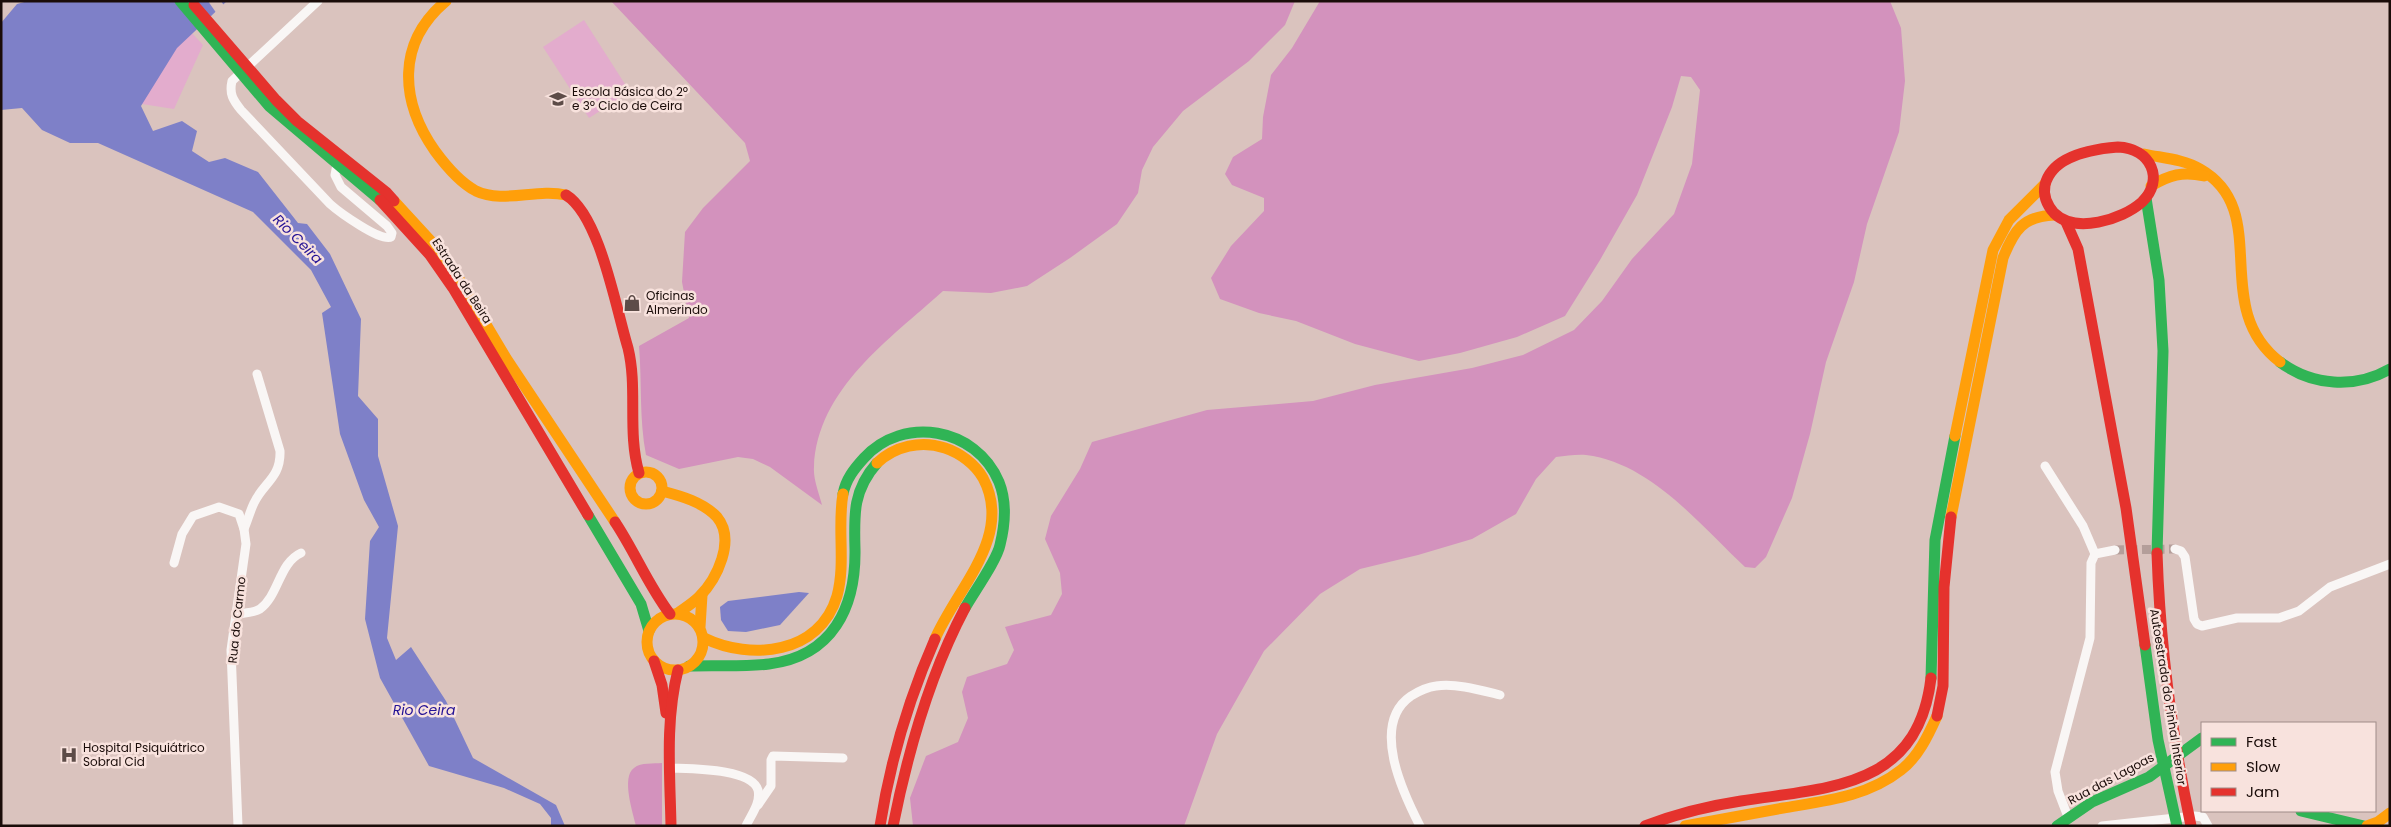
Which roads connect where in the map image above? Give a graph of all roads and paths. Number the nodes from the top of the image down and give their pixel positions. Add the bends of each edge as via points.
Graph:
1 (180, 1) edge
2 (191, 1) edge
3 (318, 1) edge
4 (446, 1) edge
5 (256, 86) junction
6 (2144, 154) junction
7 (337, 164) junction
8 (2208, 177) junction
9 (2045, 184) junction
10 (2151, 186) junction
11 (2146, 198) junction
12 (2055, 215) junction
13 (2066, 222) junction
14 (2390, 369) edge
15 (257, 374) dead end
16 (2045, 466) dead end
17 (639, 473) junction
18 (662, 491) junction
19 (244, 529) junction
20 (2175, 549) dead end
21 (2115, 550) tunnel mouth
22 (301, 553) dead end
23 (2095, 554) junction
24 (174, 563) dead end
25 (2390, 564) edge
26 (702, 595) junction
27 (674, 613) junction
28 (237, 614) junction
29 (649, 631) junction
30 (702, 633) junction
31 (654, 661) junction
32 (689, 666) junction
33 (678, 670) junction
34 (1500, 695) dead end
35 (669, 726) junction
36 (2201, 739) edge
37 (842, 758) dead end
38 (670, 768) junction
39 (756, 807) junction
40 (2304, 812) edge
41 (2390, 813) edge
42 (2068, 818) junction
43 (2145, 824) edge
44 (238, 826) edge
45 (671, 826) edge
46 (746, 826) edge
47 (880, 826) edge
48 (894, 826) edge
49 (1420, 826) edge
50 (1646, 826) edge
51 (1684, 826) edge
52 (2057, 826) edge
53 (2102, 826) edge
54 (2177, 826) edge
55 (2191, 826) edge
56 (2208, 826) edge
57 (2365, 826) edge

1 - 5 main road, Estrada da Beira
2 - 5 main road, Estrada da Beira
3 - 7 street via 232,81 230,88 232,99 241,110 330,204 383,238 392,237 387,226 341,186 335,174
4 - 17 main road via 425,21 416,38 410,64 412,104 421,128 454,173 476,191 488,195 552,191 572,198 584,212 631,362 633,449
5 - 7 main road, Estrada da Beira via 296,131
5 - 27 main road, Estrada da Beira via 386,192 448,262 506,358 628,539 650,585
6 - 8 main road via 2192,164
6 - 9 main road via 2128,148 2087,151 2051,171
6 - 10 main road via 2151,166
7 - 29 main road, Estrada da Beira via 378,196 430,255 453,288 635,594
8 - 10 main road via 2192,172 2176,173
8 - 14 main road via 2225,193 2236,216 2246,316 2263,347 2292,370 2329,382 2369,378
9 - 12 main road via 2045,199
9 - 50 main road via 2006,222 1988,266 1936,532 1932,578 1932,669 1928,696 1912,738 1888,763 1852,782 1694,810
10 - 11 main road
11 - 13 main road via 2127,212 2109,219
11 - 55 main road, Autoestrada do Pinhal Interior via 2158,273 2162,328 2158,569 2175,749
12 - 13 main road
12 - 51 main road via 2041,215 2025,221 2012,236 2003,258 1947,542 1942,699 1924,742 1901,770 1855,795
13 - 54 main road, Autoestrada do Pinhal Interior via 2078,249 2126,508 2150,690
15 - 19 street via 280,451 280,461 267,487 254,501
16 - 23 street via 2083,526
17 - 18 main road via 656,475
17 - 18 main road via 630,486 631,495 637,502 651,504 659,499
18 - 26 main road via 706,506 723,525 726,540 724,556
19 - 24 street via 239,514 219,507 193,516 182,534
19 - 28 street, Rua do Carmo via 246,544
20 - 25 street via 2184,558 2194,619 2200,626 2237,618 2279,618 2299,612 2330,588
21 - 23 street
22 - 28 street via 292,557 259,609
23 - 42 street via 2090,573 2090,638 2055,772
26 - 27 main road
26 - 30 main road
27 - 29 main road via 661,617
27 - 30 main road via 694,620
28 - 44 street, Rua do Carmo via 231,650
29 - 31 main road via 647,647
30 - 32 main road via 701,654
30 - 48 main road via 730,650 761,651 796,643 818,628 835,603 841,582 843,495 852,472 875,446 895,436 933,431 956,438 985,458 997,475 1004,494 1007,515 1004,536 956,627 933,683 907,764
31 - 33 main road via 665,668
31 - 35 main road
32 - 33 main road
32 - 47 main road via 760,665 787,660 815,647 830,633 847,606 853,586 857,493 868,472 882,459 910,446 934,445 955,451 976,466 992,498 991,529 982,554 946,616 920,679 890,775
33 - 35 main road via 672,691
34 - 49 street via 1436,686 1413,694 1400,708 1393,729 1393,758
35 - 38 main road
36 - 42 main road, Rua das Lagoas via 2148,777 2092,802
37 - 39 street via 774,756 771,760 771,786
38 - 39 street via 747,778 758,790
38 - 45 main road
39 - 46 street
40 - 57 main road
41 - 57 main road
42 - 52 main road, Rua das Lagoas
43 - 53 street
43 - 56 street via 2194,816 2203,818

